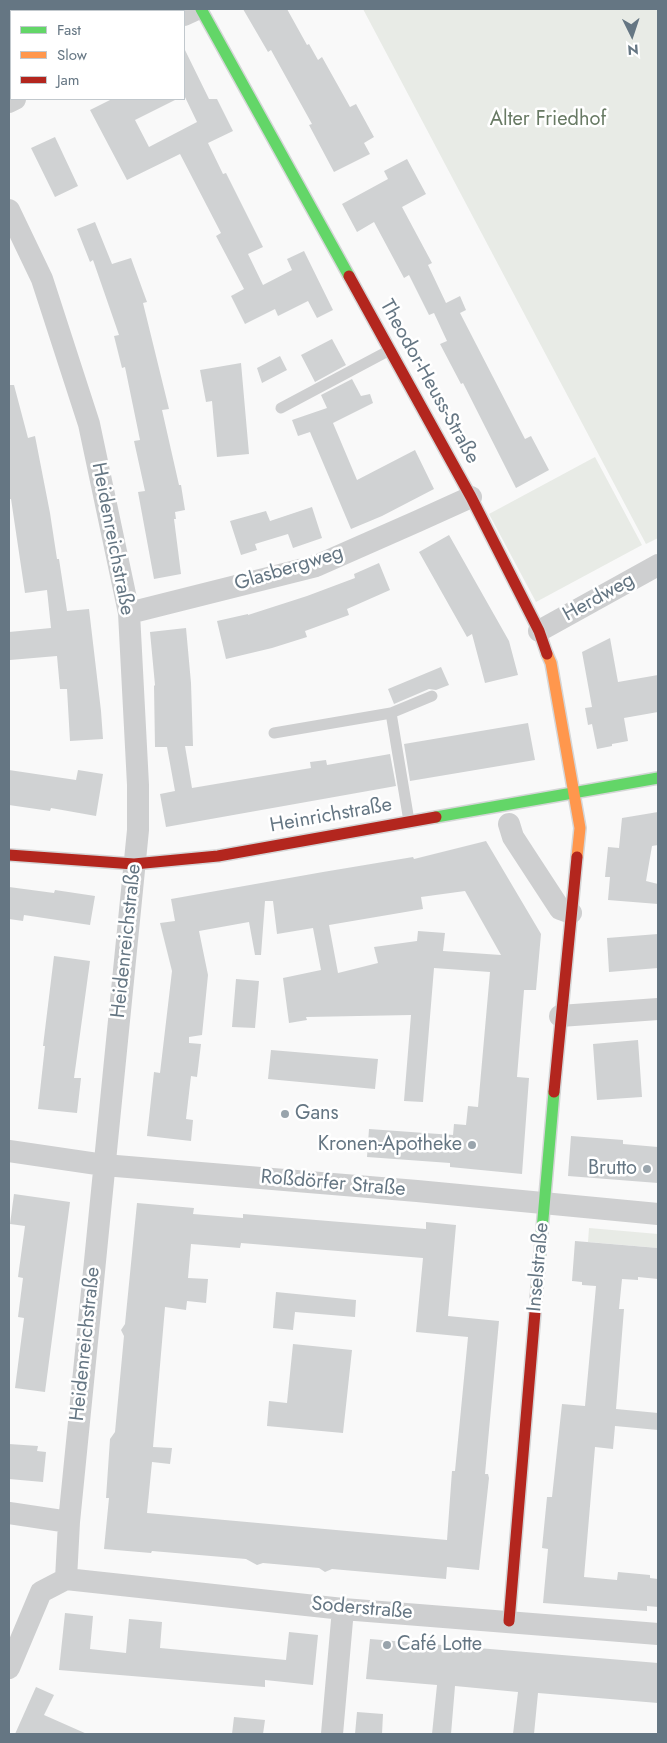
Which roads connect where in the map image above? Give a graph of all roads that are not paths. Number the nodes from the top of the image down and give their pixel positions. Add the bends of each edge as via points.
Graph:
1 (197, 9) edge
2 (201, 9) edge
3 (185, 15) edge
4 (9, 210) edge
5 (390, 350) junction
6 (281, 408) dead end
7 (471, 497) junction
8 (658, 565) edge
9 (129, 613) junction
10 (540, 632) junction
11 (432, 696) dead end
12 (390, 713) junction
13 (274, 733) dead end
14 (658, 778) edge
15 (574, 793) junction
16 (409, 822) junction
17 (509, 824) dead end
18 (9, 855) edge
19 (134, 864) junction
20 (571, 913) junction
21 (658, 1009) edge
22 (560, 1016) junction
23 (9, 1151) edge
24 (104, 1165) junction
25 (544, 1204) junction
26 (658, 1214) edge
27 (9, 1513) edge
28 (69, 1522) junction
29 (66, 1579) junction
30 (344, 1608) junction
31 (509, 1621) junction
32 (658, 1634) edge
33 (9, 1668) edge
34 (332, 1734) edge

1 - 3 street
2 - 5 street, Theodor-Heuss-Straße
4 - 9 street, Heidenreichstraße via 42,279 89,424
5 - 6 lane
5 - 7 street, Theodor-Heuss-Straße
7 - 9 street, Glasbergweg via 316,566
7 - 10 street, Theodor-Heuss-Straße
8 - 10 street, Herdweg
9 - 19 street, Heidenreichstraße via 138,785
10 - 15 street, Theodor-Heuss-Straße via 551,663
11 - 12 lane
12 - 13 lane
12 - 16 lane
14 - 15 street, Heinrichstraße
15 - 16 street, Heinrichstraße
15 - 20 street, Inselstraße via 580,828
16 - 19 street, Heinrichstraße via 218,856
17 - 20 street via 513,837 560,909
18 - 19 street, Heinrichstraße
19 - 24 street, Heidenreichstraße
20 - 22 street, Inselstraße
21 - 22 street
22 - 25 street, Inselstraße
23 - 24 street, Roßdörfer Straße
24 - 25 street, Roßdörfer Straße
24 - 28 street, Heidenreichstraße
25 - 26 street, Roßdörfer Straße
25 - 31 street, Inselstraße
27 - 28 street
28 - 29 street, Heidenreichstraße
29 - 30 street, Soderstraße
29 - 33 street via 41,1592
30 - 31 street, Soderstraße
30 - 34 street
31 - 32 street, Soderstraße

